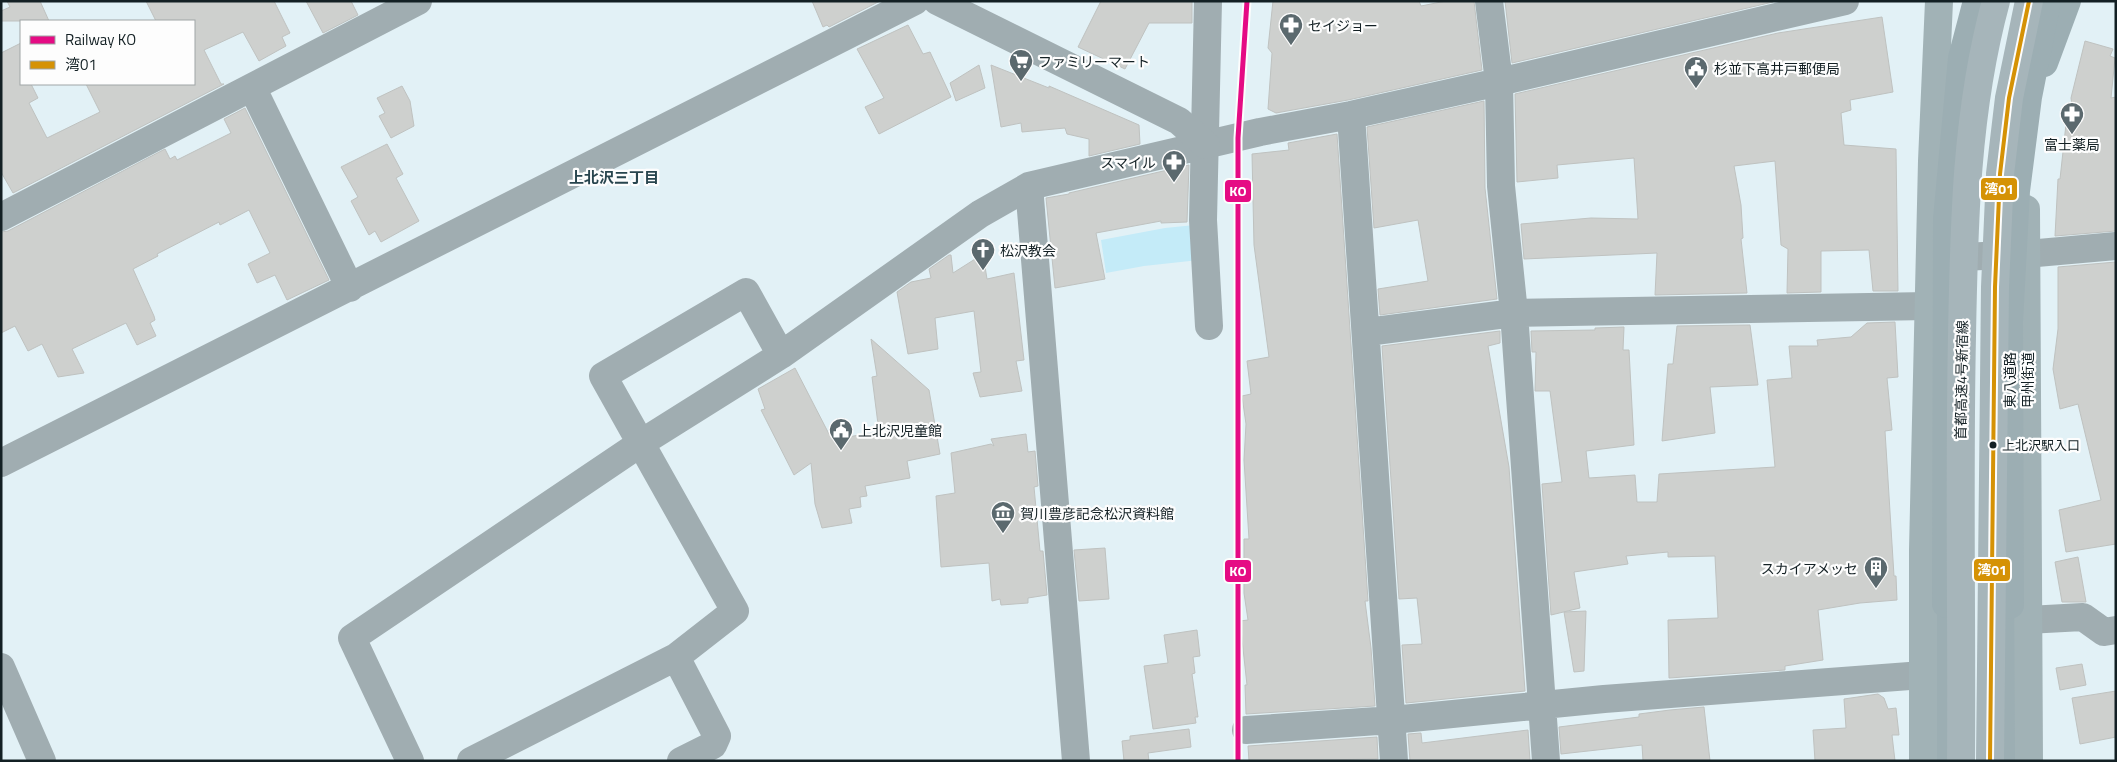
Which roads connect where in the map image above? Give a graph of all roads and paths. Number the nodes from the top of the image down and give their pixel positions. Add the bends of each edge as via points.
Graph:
1 (418, 1) edge
2 (915, 1) edge
3 (937, 1) edge
4 (1208, 1) edge
5 (1489, 1) edge
6 (1845, 1) edge
7 (1939, 1) edge
8 (1977, 1) edge
9 (1996, 1) edge
10 (2029, 1) edge
11 (2034, 1) edge
12 (2047, 1) edge
13 (2067, 1) edge
14 (2041, 74) junction
15 (1499, 82) junction
16 (252, 87) junction
17 (1351, 115) junction
18 (1206, 145) junction
19 (1029, 186) junction
20 (1, 217) edge
21 (2116, 246) edge
22 (2027, 254) junction
23 (1931, 258) junction
24 (350, 288) junction
25 (1929, 306) junction
26 (1514, 313) junction
27 (1209, 326) dead end
28 (1367, 332) junction
29 (781, 355) junction
30 (641, 443) junction
31 (1, 463) edge
32 (2019, 612) junction
33 (2116, 630) edge
34 (676, 656) junction
35 (1, 666) edge
36 (1923, 675) junction
37 (1542, 706) junction
38 (1392, 720) junction
39 (1246, 730) dead end
40 (42, 761) edge
41 (410, 761) edge
42 (470, 761) edge
43 (681, 761) edge
44 (1076, 761) edge
45 (1394, 761) edge
46 (1546, 761) edge
47 (1923, 761) edge
48 (1940, 761) edge
49 (1961, 761) edge
50 (1990, 761) edge
51 (2013, 761) edge
52 (2028, 761) edge

1 - 16 street
2 - 24 street
3 - 18 street via 1179,121
4 - 18 street
5 - 15 street
6 - 15 street
7 - 23 highway
8 - 48 main road, bridge via 1962,58 1946,219 1946,604
9 - 49 highway, 首都高速4号新宿線, bridge via 1976,95 1964,237 1960,444
10 - 50 highway, bridge via 2009,98 2000,174 1995,287
11 - 14 highway, 甲州街道
12 - 32 main road, 東八道路, bridge via 2028,98 2016,191 2009,322
13 - 14 main road
14 - 22 highway, 甲州街道 via 2026,213
15 - 17 street
15 - 26 street via 1501,186
16 - 20 street
16 - 24 street
17 - 18 street
17 - 28 street
18 - 19 street
18 - 27 street via 1203,220
19 - 29 street via 980,214
19 - 44 street
21 - 22 street
22 - 23 street
22 - 32 highway, 甲州街道
23 - 25 highway
24 - 31 street
25 - 26 street
25 - 36 highway
26 - 28 street
26 - 37 street
28 - 38 street
29 - 30 street
29 - 30 street via 746,292 603,376
30 - 34 street via 735,611
30 - 41 street via 352,638
32 - 33 street via 2083,617 2104,632
32 - 51 main road, 東八道路
32 - 52 highway, 甲州街道
34 - 42 street
34 - 43 street via 717,736 713,745
35 - 40 street
36 - 37 street
36 - 47 highway
37 - 38 street
37 - 46 street
38 - 39 street
38 - 45 street

